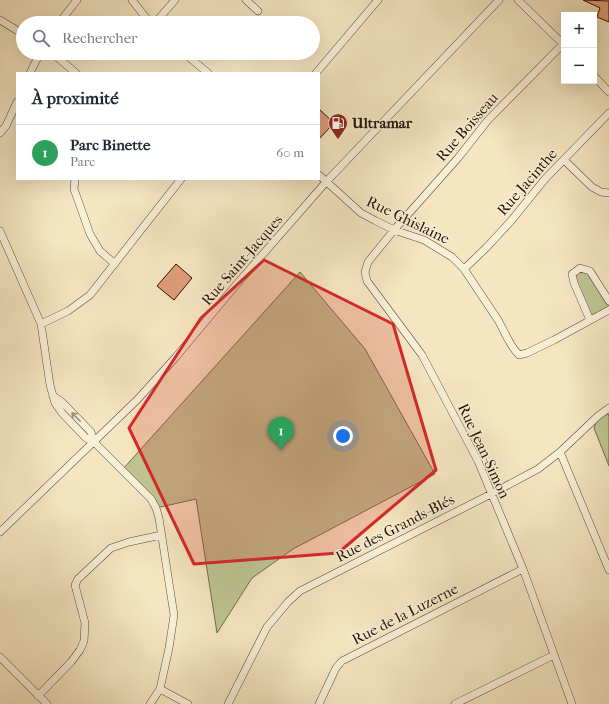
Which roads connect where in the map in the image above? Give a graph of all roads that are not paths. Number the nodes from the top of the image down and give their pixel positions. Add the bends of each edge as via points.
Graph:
1 (77, 0) edge
2 (132, 0) edge
3 (175, 0) edge
4 (246, 0) edge
5 (499, 0) edge
6 (518, 0) edge
7 (376, 1) edge
8 (258, 11) dead end
9 (64, 16) edge
10 (145, 16) edge
11 (161, 16) edge
12 (0, 20) edge
13 (16, 30) edge
14 (561, 42) edge
15 (561, 46) edge
16 (36, 60) edge
17 (60, 60) edge
18 (192, 60) edge
19 (30, 72) edge
20 (75, 72) edge
21 (207, 72) edge
22 (317, 72) edge
23 (597, 79) edge
24 (609, 92) edge
25 (16, 104) edge
26 (609, 113) edge
27 (0, 133) edge
28 (564, 160) junction
29 (320, 176) edge
30 (75, 180) edge
31 (181, 180) edge
32 (326, 182) junction
33 (609, 193) edge
34 (394, 230) junction
35 (0, 231) edge
36 (115, 264) junction
37 (464, 269) junction
38 (609, 301) edge
39 (609, 310) edge
40 (590, 320) junction
41 (41, 324) junction
42 (609, 408) edge
43 (94, 442) junction
44 (560, 452) junction
45 (491, 494) junction
46 (0, 532) edge
47 (161, 535) junction
48 (523, 569) junction
49 (609, 570) edge
50 (554, 655) junction
51 (0, 657) edge
52 (160, 689) junction
53 (38, 696) junction
54 (47, 704) edge
55 (150, 704) edge
56 (188, 704) edge
57 (228, 704) edge
58 (319, 704) edge
59 (455, 704) edge
60 (572, 704) edge

1 - 9 street
2 - 10 street
3 - 11 street
4 - 8 street
5 - 32 street, Rue Saint-Jacques
6 - 14 street
7 - 22 street
12 - 13 street
15 - 34 street, Rue Boisseau via 488,120
16 - 19 street
17 - 20 street
18 - 21 street
23 - 24 street
25 - 27 street
26 - 28 street, Rue Jacinthe
28 - 33 street via 592,187
28 - 37 street, Rue Jacinthe via 511,221
29 - 32 street, Rue Ghislaine
30 - 36 street via 74,189 90,234 100,250
31 - 36 street
32 - 34 street, Rue Ghislaine via 361,213
32 - 43 street, Rue Saint-Jacques via 175,358
34 - 37 street, Rue Ghislaine via 424,240 452,257
34 - 45 street, Rue Jean-Simon via 368,262 365,272 368,282 422,355 478,461
35 - 41 street
36 - 41 street via 90,295 68,311
37 - 40 street, Rue Ghislaine via 519,355 534,350
38 - 40 street via 590,271 580,268 572,274
39 - 40 street
41 - 43 street via 53,396 91,432
42 - 44 street, Rue des Grands-Blés
43 - 46 street, Rue Saint-Jacques
43 - 47 street via 151,499 157,513
44 - 45 street, Rue des Grands-Blés via 538,469
44 - 49 street
45 - 48 street, Rue Jean-Simon
45 - 57 street, Rue des Grands-Blés via 300,591 267,627
47 - 52 street via 174,615
47 - 53 street via 111,548 78,579 75,586 85,623 84,640 71,662
48 - 50 street, Rue Jean-Simon
48 - 58 street, Rue de la Luzerne via 342,661
50 - 59 street
50 - 60 street, Rue Jean-Simon
51 - 53 street
52 - 55 street
52 - 56 street
53 - 54 street

